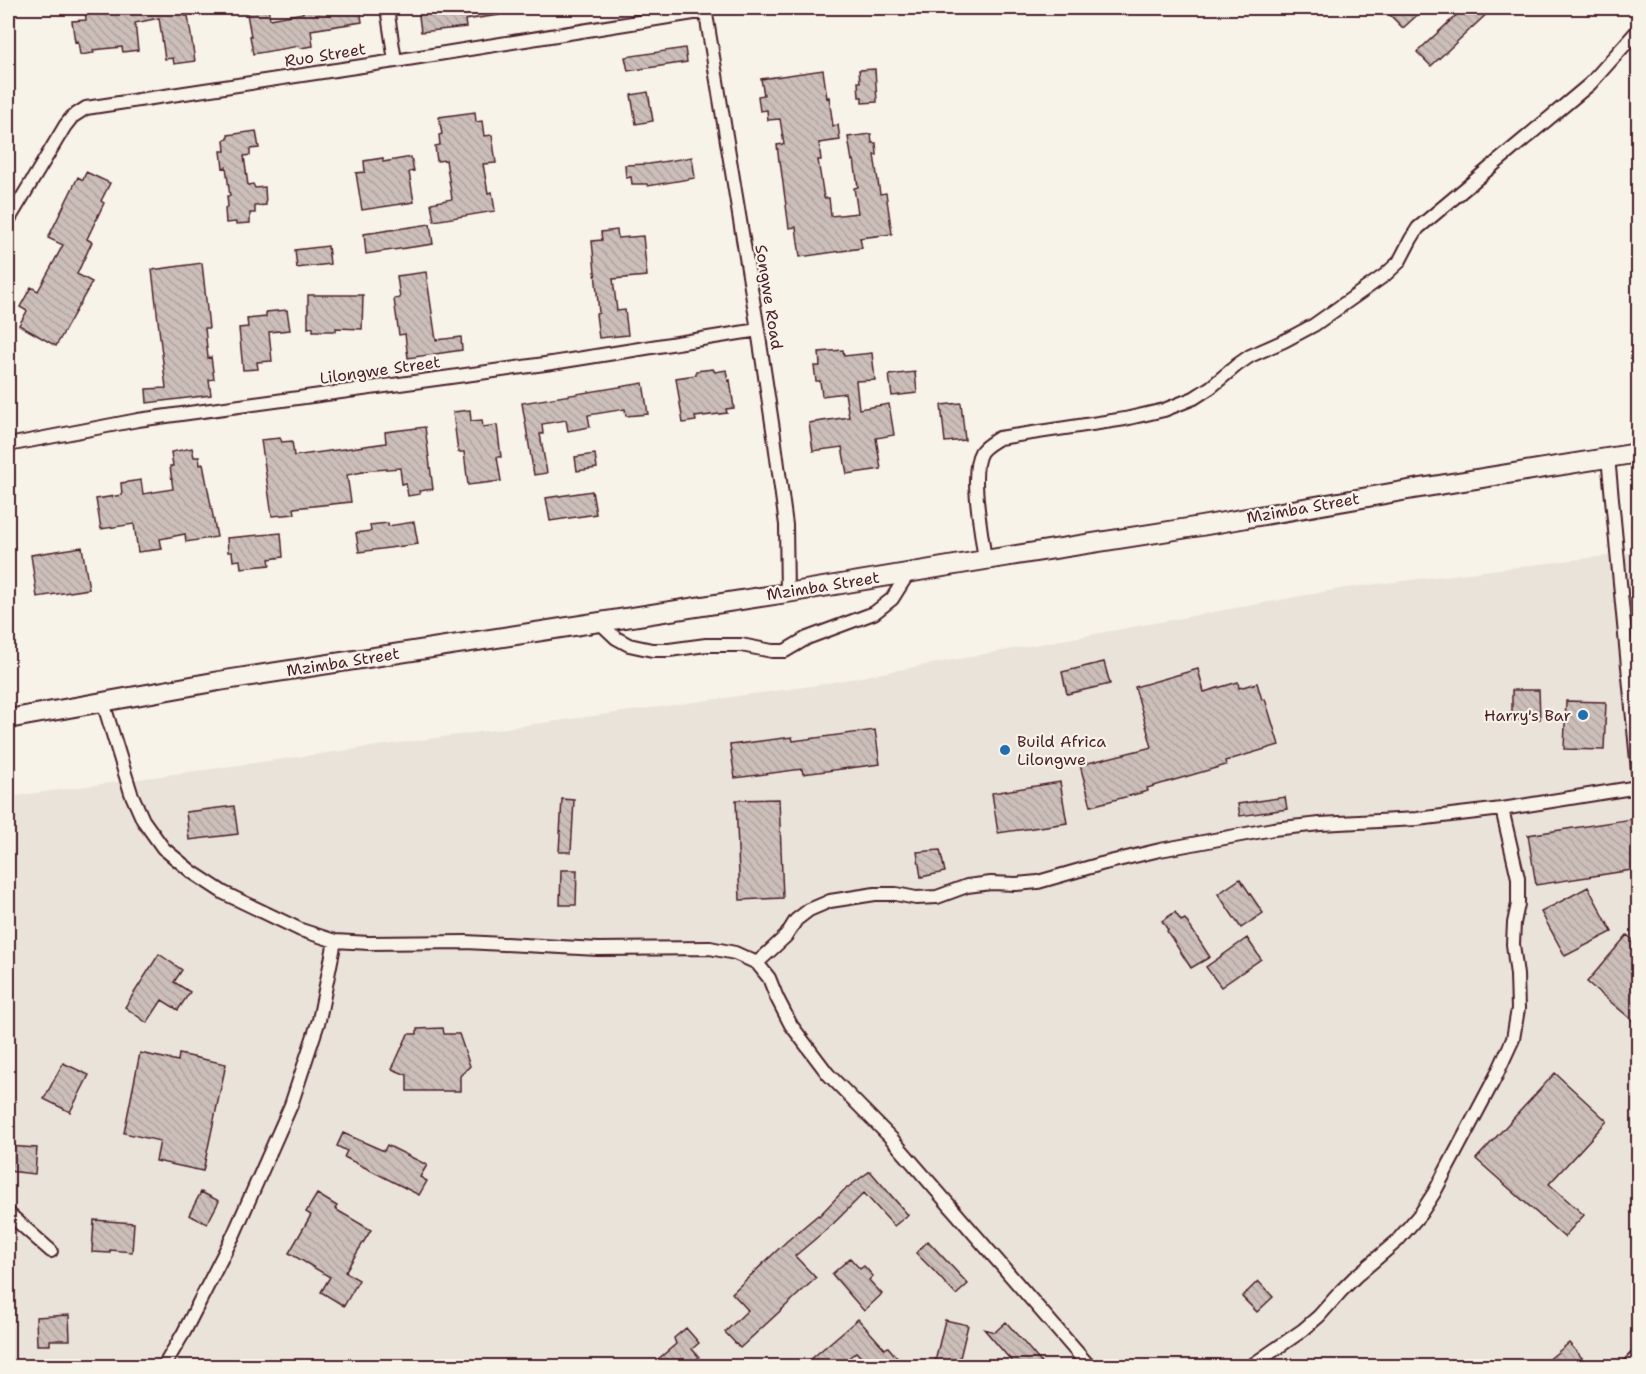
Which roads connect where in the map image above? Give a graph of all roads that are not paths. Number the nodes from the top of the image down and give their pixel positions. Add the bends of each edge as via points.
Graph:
1 (387, 8) edge
2 (706, 9) edge
3 (1638, 30) edge
4 (395, 61) junction
5 (8, 221) edge
6 (758, 330) junction
7 (8, 445) edge
8 (1638, 453) edge
9 (1608, 457) junction
10 (985, 560) junction
11 (909, 572) junction
12 (787, 593) junction
13 (599, 622) junction
14 (103, 702) junction
15 (8, 719) edge
16 (1638, 771) edge
17 (1638, 787) edge
18 (1502, 809) junction
19 (335, 941) junction
20 (757, 963) junction
21 (8, 1213) edge
22 (51, 1251) dead end
23 (1638, 1356) edge
24 (164, 1366) edge
25 (1089, 1366) edge
26 (1251, 1366) edge
27 (1628, 1366) edge

1 - 4 street
2 - 4 street, Ruo Street
2 - 6 street, Songwe Road
3 - 10 street via 1590,84 1418,228 1399,262 1385,275 1314,325 1250,356 1212,387 1164,410 999,438 989,444 981,453 975,478
4 - 5 street, Ruo Street via 86,108 65,126
6 - 7 street, Lilongwe Street via 552,363 138,420
6 - 12 street, Songwe Road via 786,525
8 - 9 main road, Mzimba Street
9 - 10 main road, Mzimba Street
9 - 16 street
10 - 11 main road, Mzimba Street
11 - 12 main road, Mzimba Street
11 - 13 street via 892,599 874,613 807,638 785,651 741,645 652,650 629,645
12 - 13 main road, Mzimba Street
13 - 14 main road, Mzimba Street
14 - 15 main road, Mzimba Street
14 - 19 street via 131,793 143,820 163,848 224,893 301,930
17 - 18 street
18 - 20 street via 1273,829 1160,850 1038,882 967,886 937,897 875,894 830,901 796,920 786,936
18 - 26 street via 1518,878 1513,944 1518,1009 1513,1039 1496,1077 1421,1213 1319,1316
19 - 20 street via 598,949 710,948
19 - 24 street via 319,1020 291,1105 234,1234
20 - 25 street via 769,978 791,1025 828,1074 891,1138
21 - 22 street
23 - 27 street

